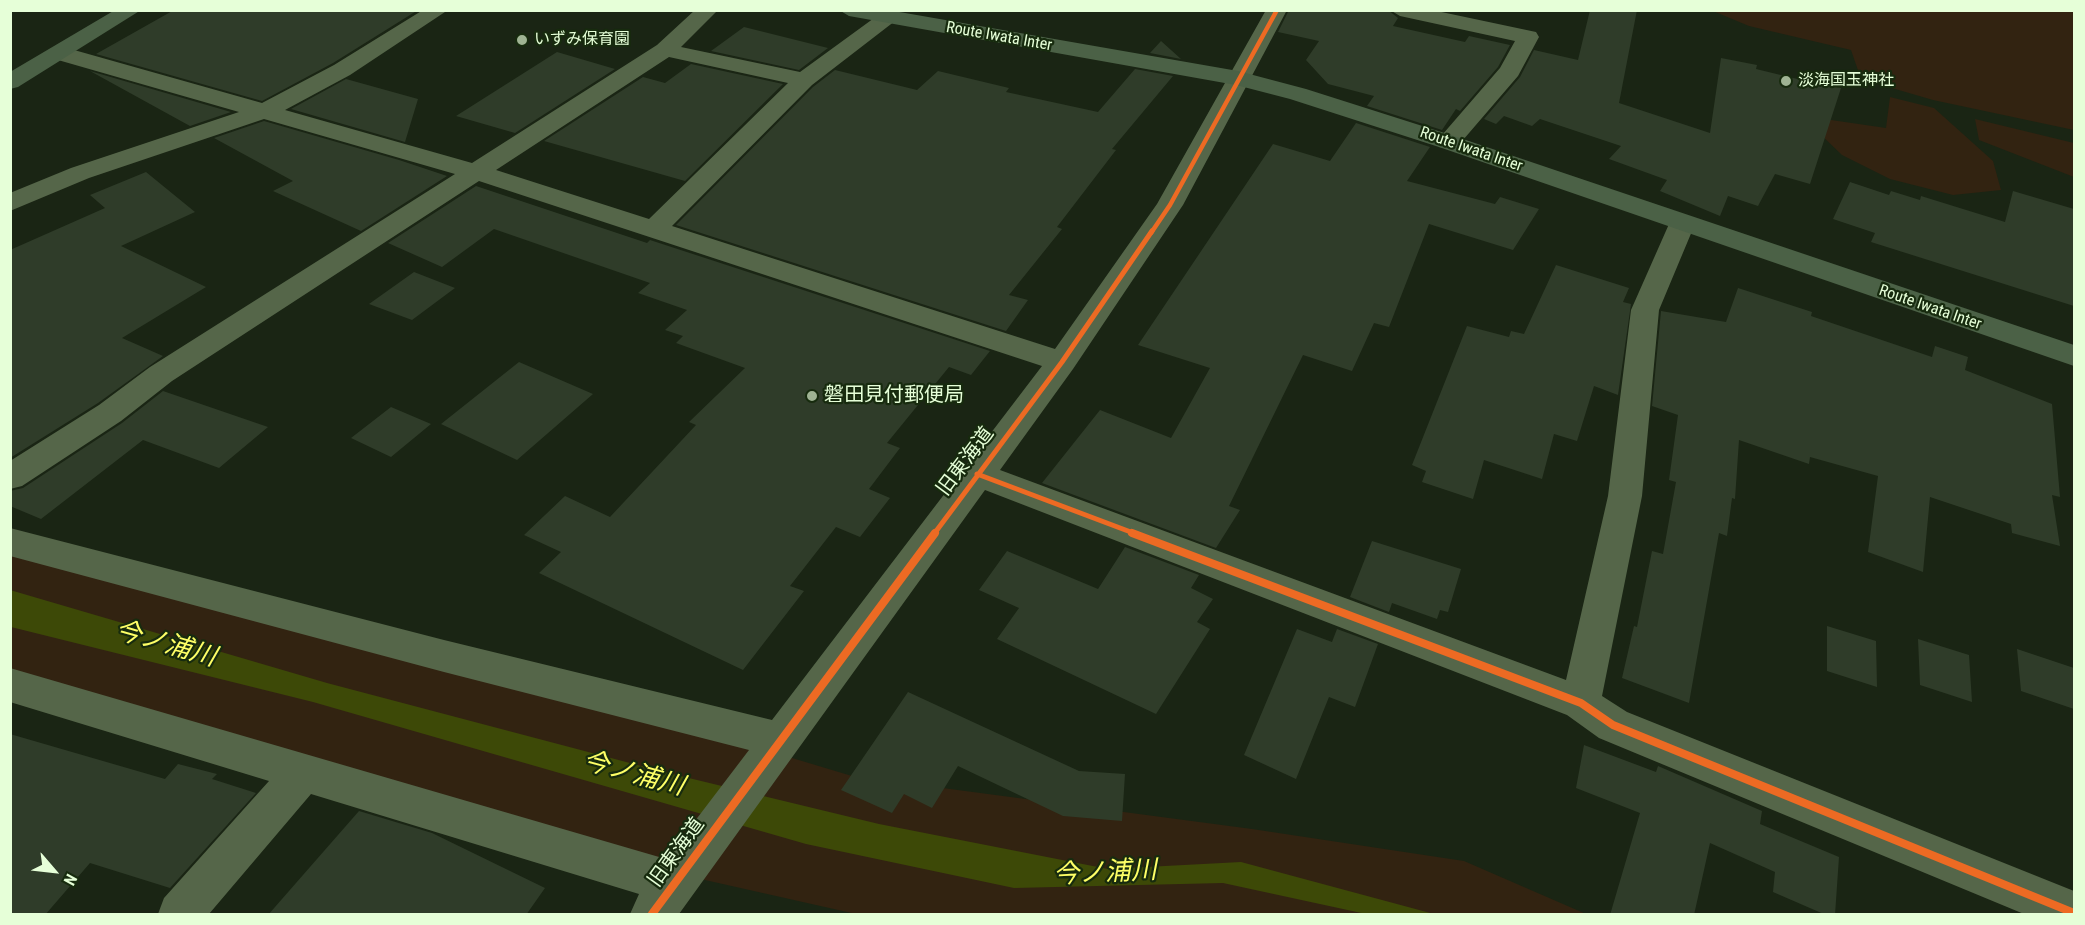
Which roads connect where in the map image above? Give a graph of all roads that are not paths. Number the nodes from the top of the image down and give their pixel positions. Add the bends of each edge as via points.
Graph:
1 (131, 10) edge
2 (438, 10) edge
3 (708, 10) edge
4 (849, 10) edge
5 (1277, 10) edge
6 (1400, 10) edge
7 (899, 16) edge
8 (665, 50) junction
9 (59, 53) junction
10 (1238, 78) junction
11 (804, 80) junction
12 (10, 82) edge
13 (267, 110) junction
14 (1448, 142) junction
15 (473, 171) junction
16 (10, 203) edge
17 (1683, 224) junction
18 (654, 229) junction
19 (2074, 356) edge
20 (1062, 362) junction
21 (977, 474) junction
22 (10, 477) edge
23 (10, 542) edge
24 (10, 685) edge
25 (1581, 703) junction
26 (781, 740) junction
27 (303, 772) junction
28 (670, 888) edge
29 (2074, 914) edge
30 (180, 915) edge

1 - 9 main road
2 - 13 street via 342,70
3 - 8 street
4 - 7 main road, Route Iwata Inter
5 - 10 street, 旧東海道
6 - 14 street via 1528,36 1510,71
7 - 10 main road, Route Iwata Inter
7 - 11 street
8 - 11 street
8 - 15 street
9 - 12 main road
9 - 13 street
10 - 14 main road, Route Iwata Inter
10 - 20 street, 旧東海道 via 1170,205
11 - 18 street
13 - 15 street
13 - 16 street via 80,173
14 - 17 main road, Route Iwata Inter
15 - 18 street
15 - 22 street
17 - 19 main road, Route Iwata Inter
17 - 25 street via 1645,310 1625,496
18 - 20 street
20 - 21 street, 旧東海道
21 - 25 street
21 - 26 street, 旧東海道
23 - 26 street
24 - 27 street
25 - 29 street via 1613,725
26 - 28 street, 旧東海道
27 - 28 street
27 - 30 street

